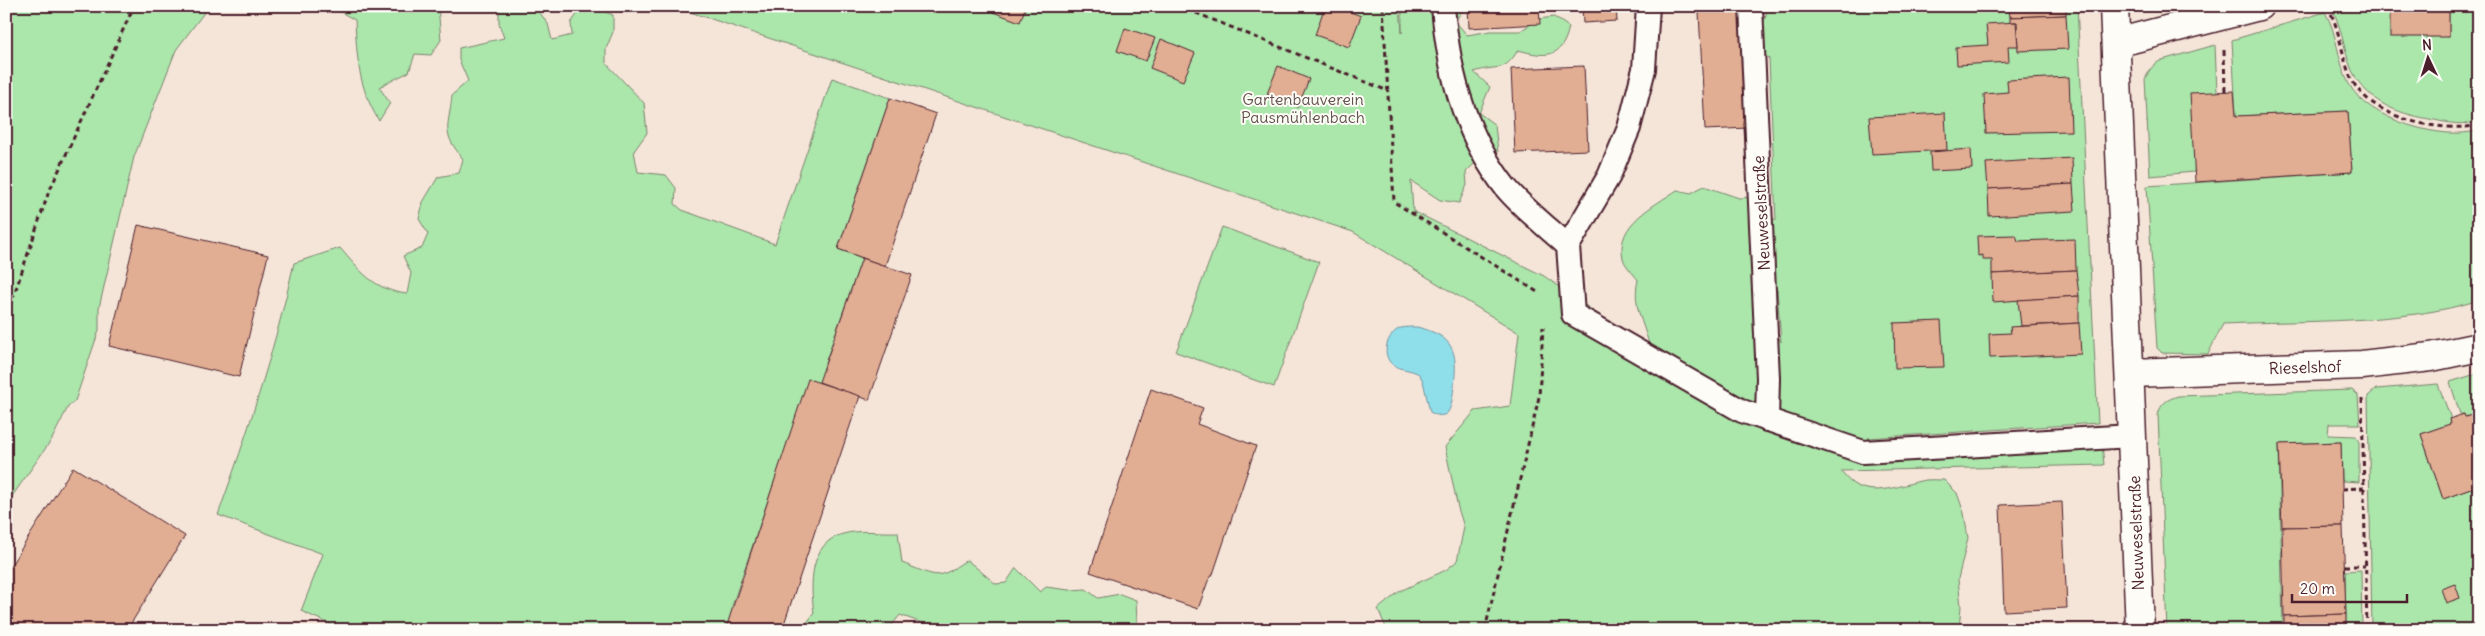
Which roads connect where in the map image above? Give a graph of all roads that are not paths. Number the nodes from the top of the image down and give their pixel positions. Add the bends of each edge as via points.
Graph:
1 (1443, 6) edge
2 (1648, 6) edge
3 (1751, 6) edge
4 (2114, 6) edge
5 (2259, 6) edge
6 (2116, 43) junction
7 (1568, 246) junction
8 (2479, 347) edge
9 (2130, 373) junction
10 (1768, 420) junction
11 (2132, 436) junction
12 (2140, 630) edge

1 - 7 lane via 1445,37 1457,96 1478,144 1506,188
2 - 7 lane via 1644,69 1629,128 1609,176
3 - 10 lane, Neuweselstraße
4 - 6 street, Neuweselstraße
5 - 6 street
6 - 9 street, Neuweselstraße
7 - 10 lane via 1573,314 1742,411
8 - 9 street, Rieselshof via 2431,357 2362,365
9 - 11 street, Neuweselstraße
10 - 11 lane via 1863,452
11 - 12 street, Neuweselstraße

